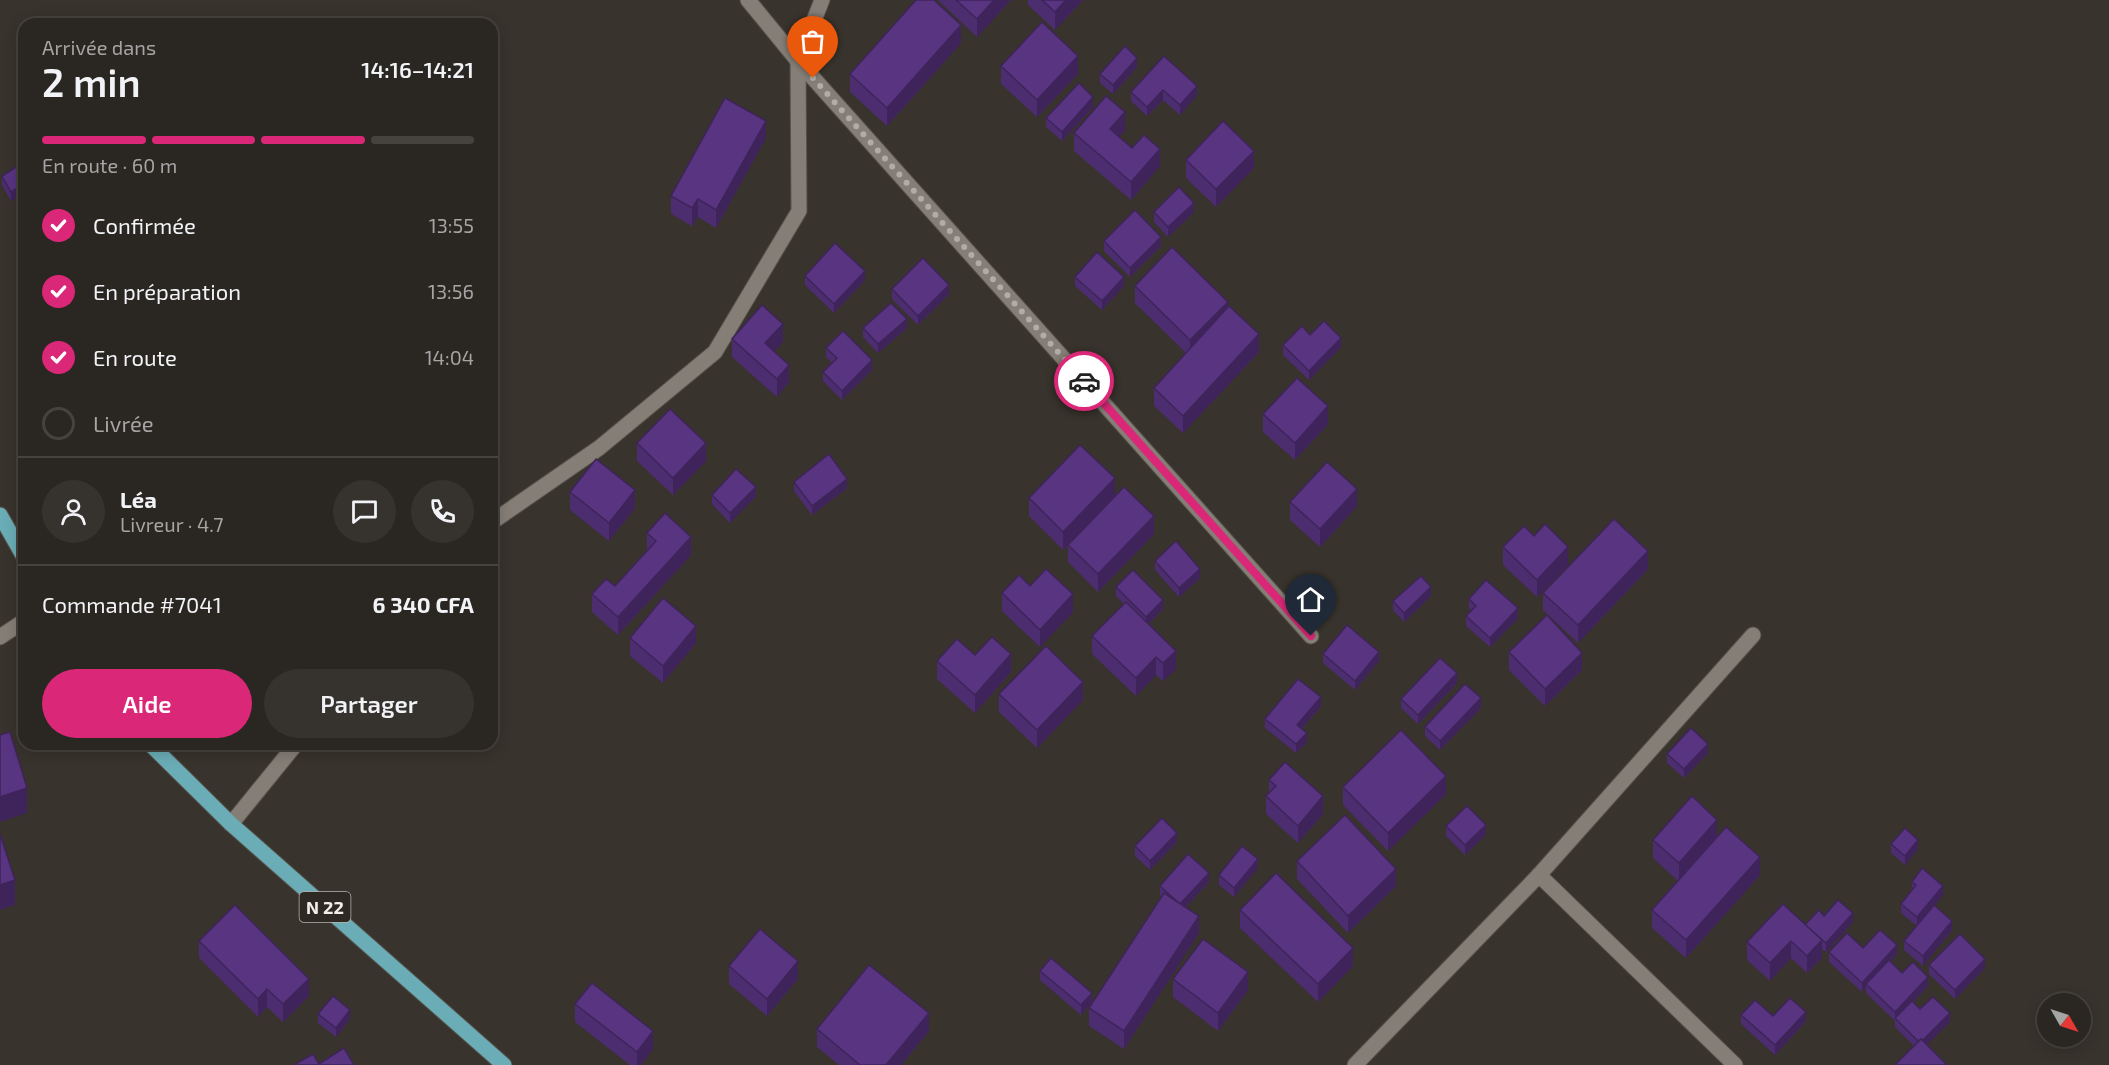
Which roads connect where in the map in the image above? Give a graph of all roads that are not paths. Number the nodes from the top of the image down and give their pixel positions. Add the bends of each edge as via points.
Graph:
1 (748, 0) edge
2 (822, 0) edge
3 (798, 61) junction
4 (0, 516) edge
5 (498, 518) edge
6 (18, 547) edge
7 (18, 625) edge
8 (1753, 635) dead end
9 (1311, 636) dead end
10 (0, 637) edge
11 (156, 750) edge
12 (291, 750) edge
13 (231, 824) junction
14 (1539, 875) junction
15 (504, 1065) edge
16 (1355, 1065) edge
17 (1735, 1065) edge

1 - 3 street
2 - 3 street
3 - 5 street via 799,211 715,352 599,448
3 - 9 street
4 - 6 main road
7 - 10 street
8 - 14 street
11 - 13 main road, N 22 / N 22
12 - 13 street
13 - 15 main road, N 22 / N 22
14 - 16 street
14 - 17 street

